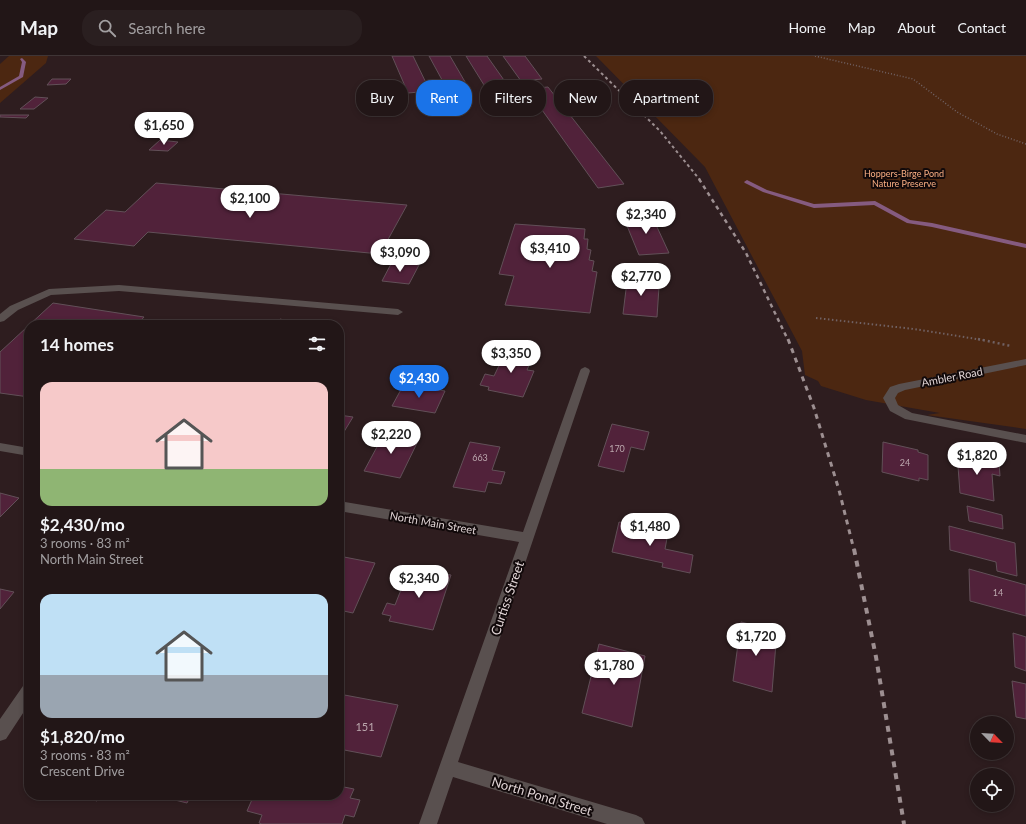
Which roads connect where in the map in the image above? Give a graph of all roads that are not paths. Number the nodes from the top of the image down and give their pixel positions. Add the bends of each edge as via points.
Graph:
1 (398, 312) dead end
2 (0, 319) edge
3 (1026, 362) edge
4 (585, 371) dead end
5 (1026, 440) edge
6 (0, 447) edge
7 (24, 451) edge
8 (344, 507) edge
9 (528, 538) junction
10 (24, 698) edge
11 (0, 732) edge
12 (448, 767) junction
13 (428, 824) edge
14 (636, 824) edge

1 - 2 street via 119,288 49,292 14,308
3 - 5 street, Ambler Road via 903,386 889,395 891,404 898,412 909,416
4 - 9 street, Curtiss Street
6 - 7 street
8 - 9 street, North Main Street
9 - 12 street, Curtiss Street
10 - 11 street
12 - 13 street, Curtiss Street
12 - 14 street, North Pond Street

